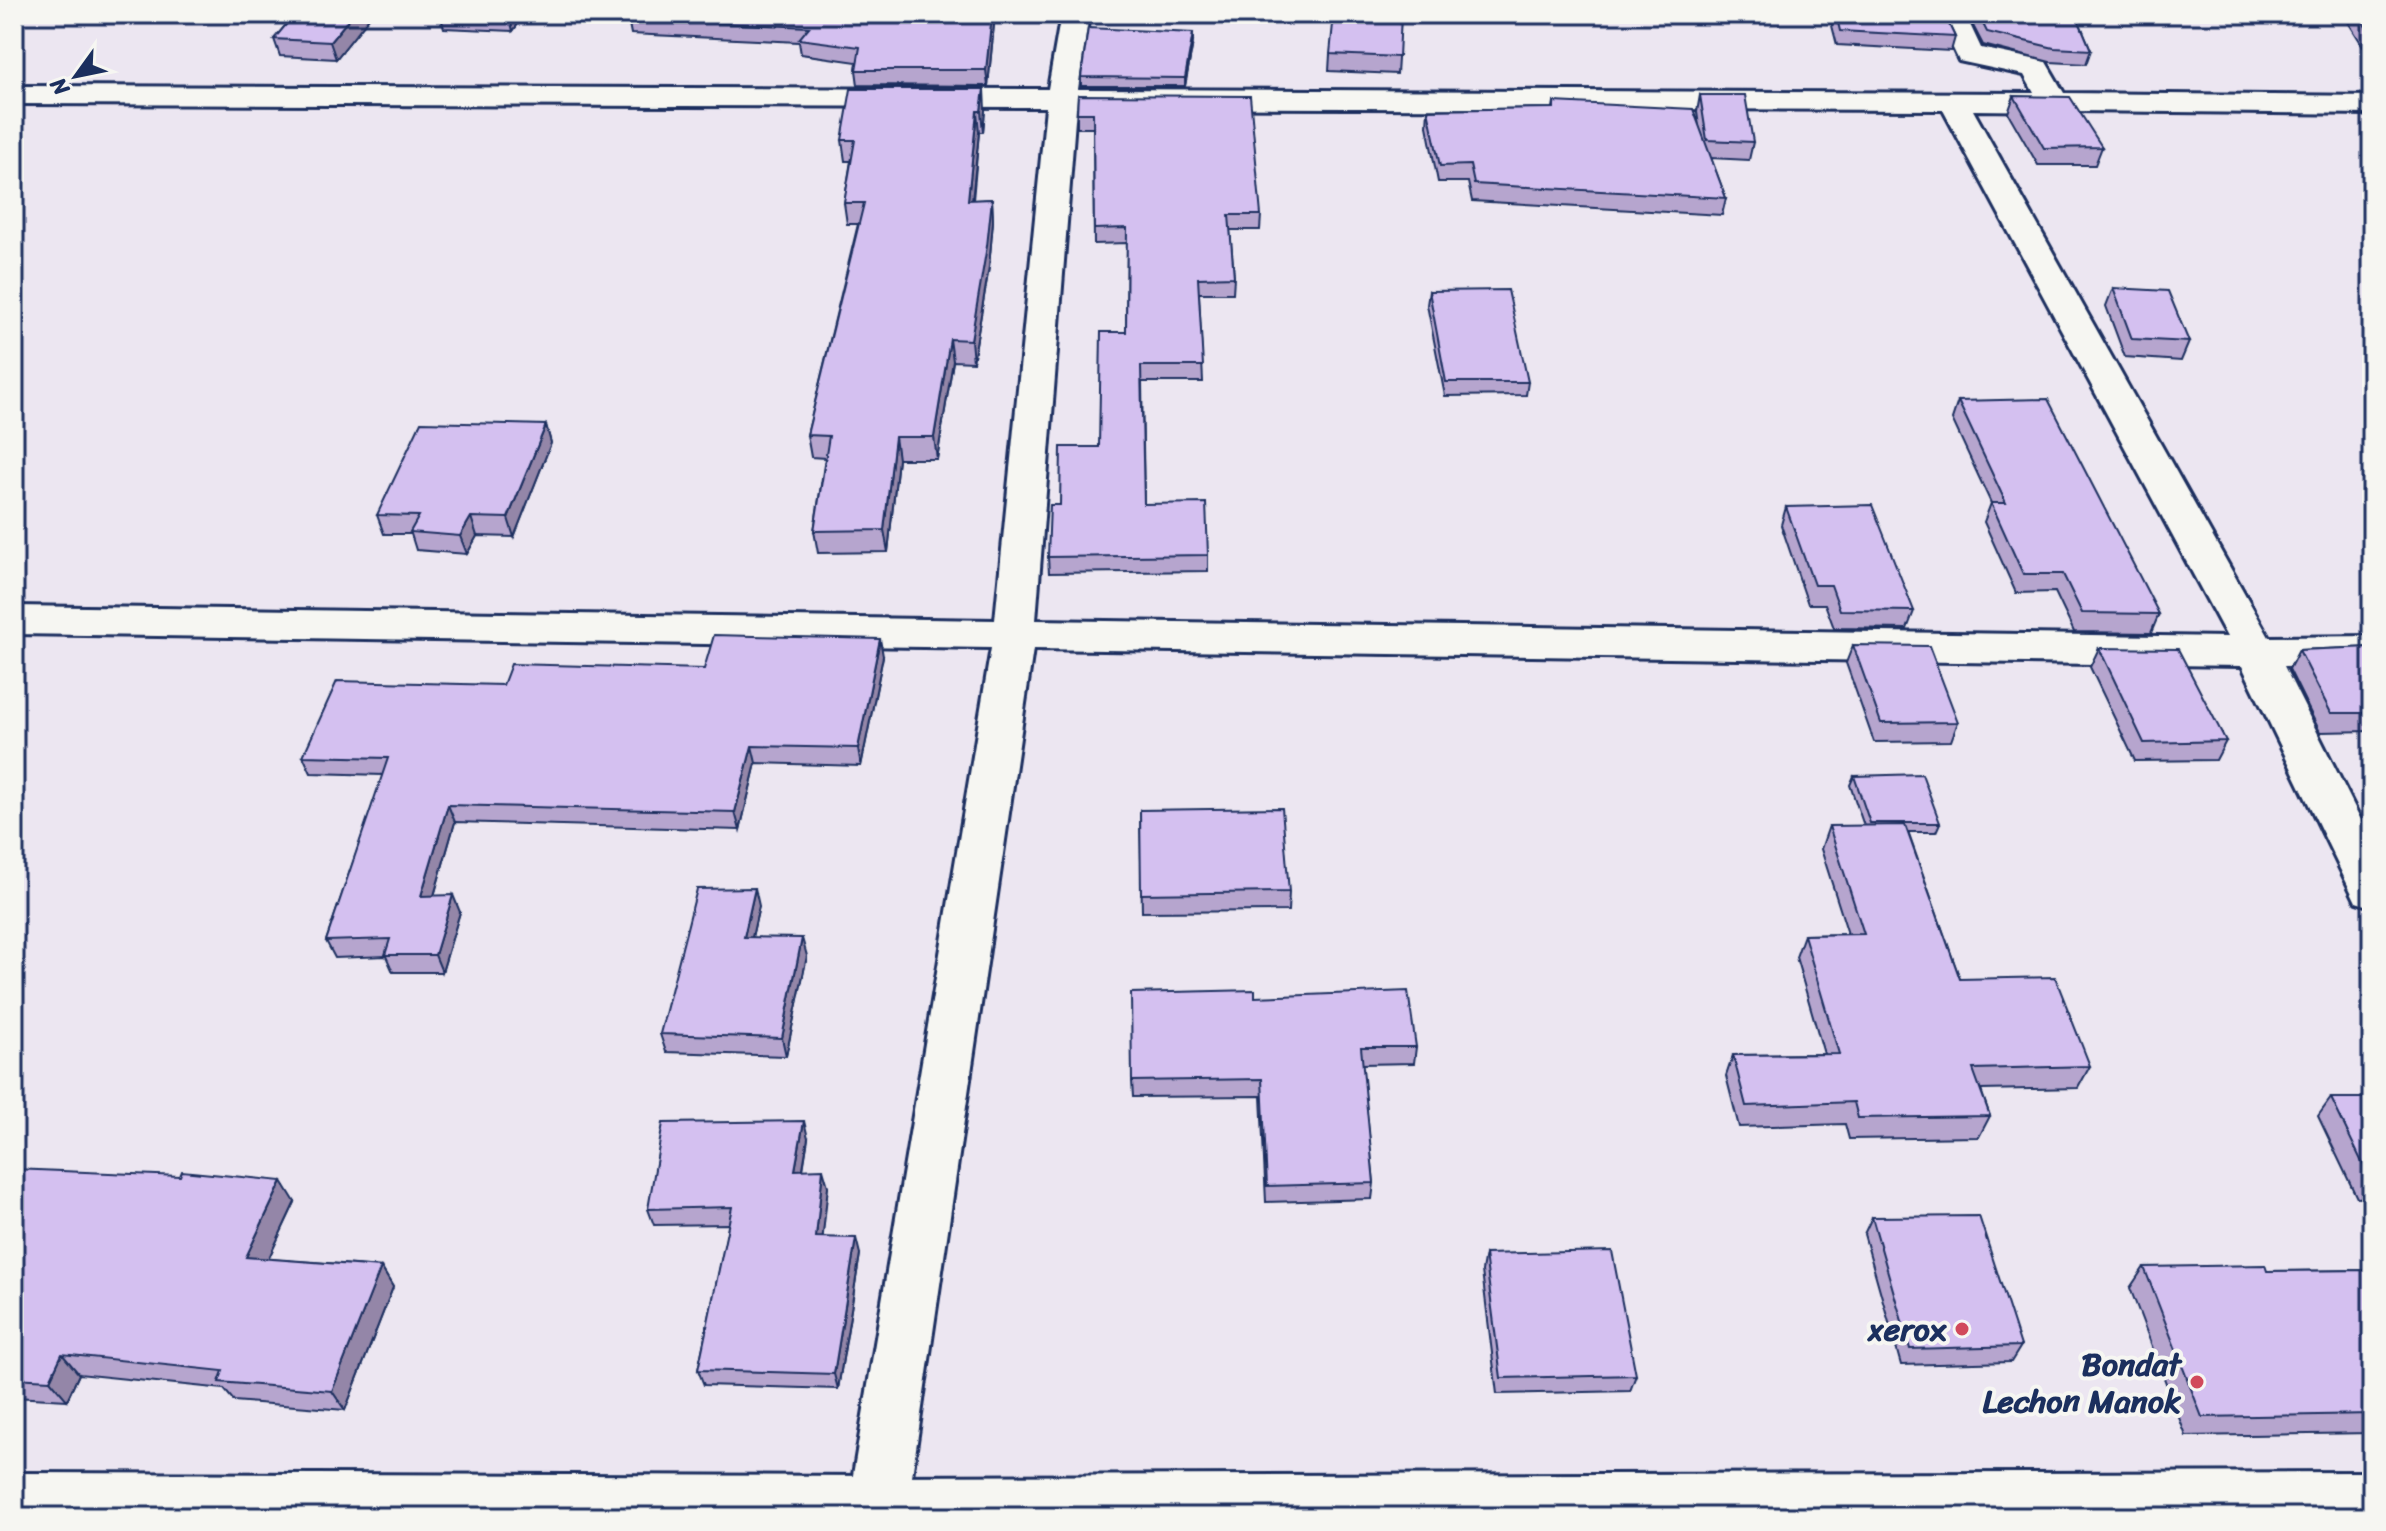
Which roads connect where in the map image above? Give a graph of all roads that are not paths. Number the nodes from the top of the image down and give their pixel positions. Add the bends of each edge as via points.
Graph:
1 (1075, 14) edge
2 (1951, 14) edge
3 (14, 95) edge
4 (1062, 98) junction
5 (1953, 101) junction
6 (2054, 102) junction
7 (2372, 105) edge
8 (14, 620) edge
9 (1014, 636) junction
10 (2372, 650) edge
11 (2256, 652) junction
12 (2372, 889) edge
13 (2372, 1501) edge
14 (14, 1502) edge
15 (877, 1511) edge

1 - 4 street
2 - 6 street via 1969,55 2035,68
3 - 4 street
4 - 5 street
4 - 9 street
5 - 6 street
5 - 11 street
6 - 7 street
8 - 9 street
9 - 11 street
9 - 15 street
10 - 11 street
11 - 12 street
13 - 15 street
14 - 15 street

